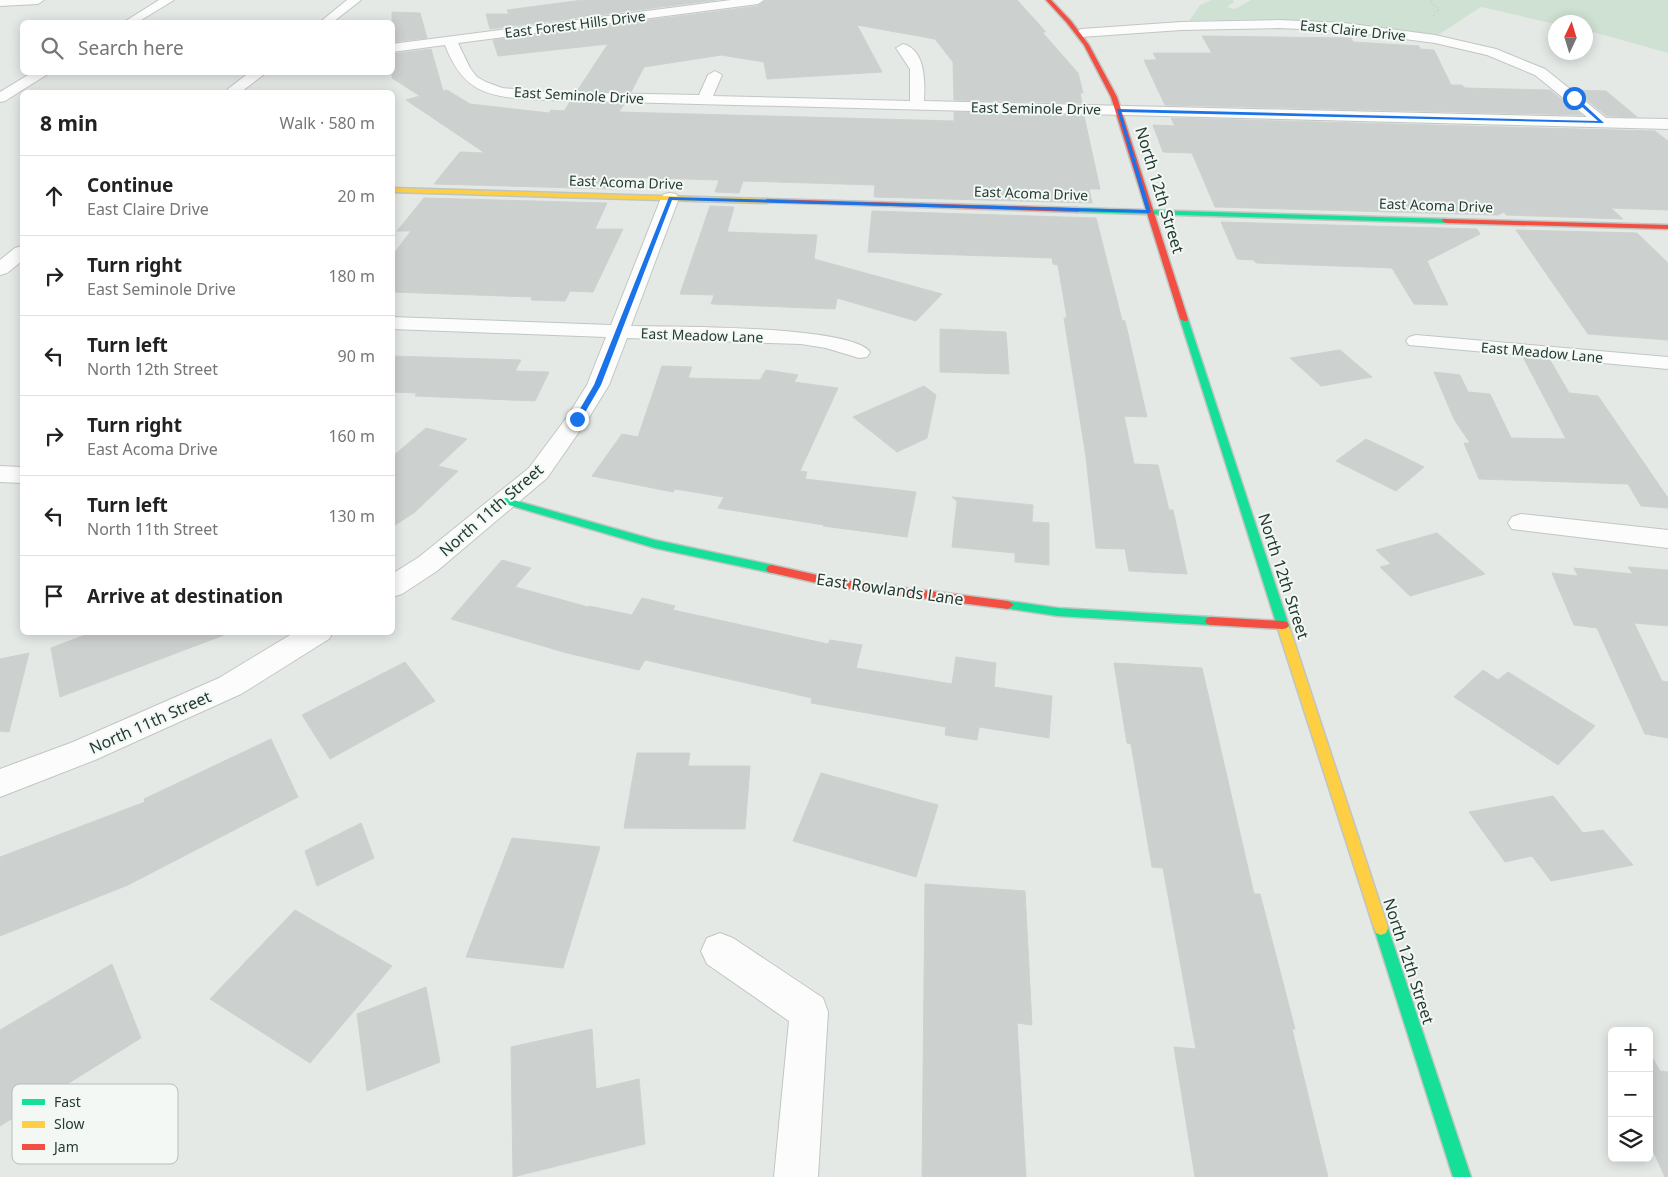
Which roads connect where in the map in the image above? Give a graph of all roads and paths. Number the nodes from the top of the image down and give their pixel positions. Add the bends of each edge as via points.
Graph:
1 (38, 0) edge
2 (168, 0) edge
3 (355, 0) edge
4 (758, 0) edge
5 (1048, 0) edge
6 (0, 2) edge
7 (133, 20) edge
8 (329, 20) edge
9 (1080, 33) junction
10 (450, 40) junction
11 (395, 48) edge
12 (903, 48) dead end
13 (715, 74) dead end
14 (39, 75) edge
15 (256, 75) edge
16 (236, 90) edge
17 (0, 98) edge
18 (704, 100) junction
19 (917, 106) junction
20 (1118, 110) junction
21 (1602, 122) junction
22 (1668, 124) edge
23 (395, 190) edge
24 (670, 198) junction
25 (1149, 212) junction
26 (1667, 227) edge
27 (20, 254) edge
28 (0, 270) edge
29 (395, 323) edge
30 (618, 331) junction
31 (1416, 341) dead end
32 (859, 352) dead end
33 (1668, 363) edge
34 (0, 474) edge
35 (20, 475) edge
36 (506, 502) junction
37 (1521, 523) dead end
38 (1668, 539) edge
39 (395, 585) edge
40 (1284, 625) junction
41 (314, 635) edge
42 (0, 783) edge
43 (720, 952) dead end
44 (796, 1177) edge
45 (1462, 1177) edge

1 - 6 street
2 - 7 street
3 - 8 street
4 - 10 street, East Forest Hills Drive
5 - 9 street, North 12th Street
9 - 20 street, North 12th Street via 1103,70
9 - 21 street, East Claire Drive via 1279,24 1344,27 1435,39 1491,52 1540,72
10 - 11 street, East Forest Hills Drive
10 - 18 street, East Seminole Drive via 466,73 482,86 500,91 546,96
12 - 19 street via 918,71
13 - 18 street
14 - 17 street
15 - 16 street
18 - 19 street, East Seminole Drive
19 - 20 street, East Seminole Drive
20 - 21 street, East Seminole Drive
20 - 25 street, North 12th Street
21 - 22 street, East Seminole Drive
23 - 24 street, East Acoma Drive
24 - 25 street, East Acoma Drive
24 - 30 street, North 11th Street
25 - 26 street, East Acoma Drive
25 - 40 street, North 12th Street
27 - 28 street
29 - 30 street, East Meadow Lane
30 - 32 street, East Meadow Lane via 801,338 829,342
30 - 36 street, North 11th Street via 598,385 577,419 538,473
31 - 33 street, East Meadow Lane
34 - 35 street
36 - 39 street, North 11th Street via 428,564
36 - 40 street, East Rowlands Lane via 655,544 835,583 1058,612
37 - 38 street
40 - 45 street, North 12th Street
41 - 42 street, North 11th Street via 230,686 84,751
43 - 44 street via 809,1012

